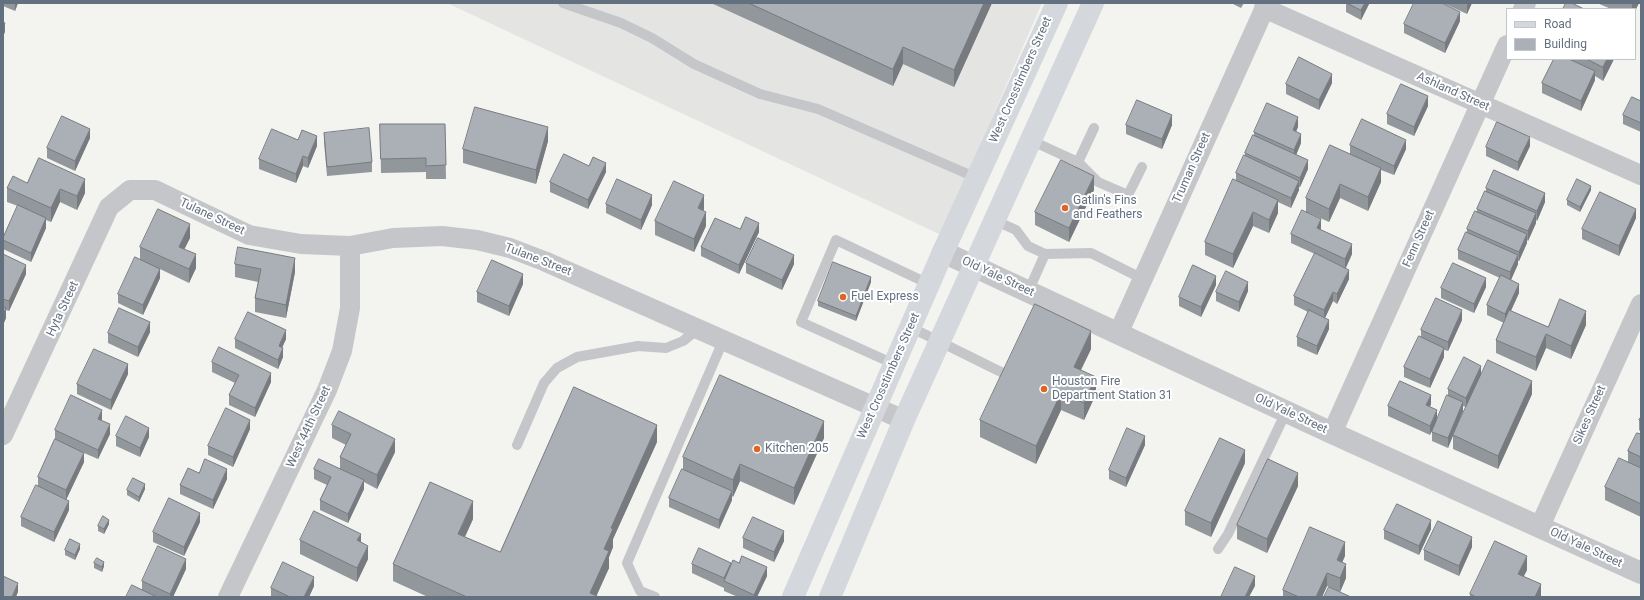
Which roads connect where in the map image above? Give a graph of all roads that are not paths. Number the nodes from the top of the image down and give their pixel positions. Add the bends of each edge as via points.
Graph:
1 (563, 3) edge
2 (1057, 3) edge
3 (1093, 3) edge
4 (1266, 5) edge
5 (1506, 47) edge
6 (1481, 104) junction
7 (1094, 128) dead end
8 (1030, 140) junction
9 (1078, 162) junction
10 (1142, 167) dead end
11 (1641, 175) edge
12 (977, 178) junction
13 (130, 190) joint
14 (994, 220) junction
15 (350, 246) junction
16 (943, 252) junction
17 (1045, 254) junction
18 (973, 266) junction
19 (1143, 279) junction
20 (929, 284) junction
21 (1028, 292) junction
22 (1641, 304) edge
23 (910, 327) junction
24 (698, 330) junction
25 (1118, 334) junction
26 (723, 341) junction
27 (939, 342) junction
28 (894, 364) junction
29 (1003, 373) edge
30 (875, 408) junction
31 (1286, 412) junction
32 (904, 420) junction
33 (1332, 433) junction
34 (3, 435) edge
35 (517, 445) dead end
36 (1540, 526) junction
37 (1218, 549) dead end
38 (1641, 573) edge
39 (228, 597) edge
40 (655, 597) edge
41 (793, 597) edge
42 (830, 597) edge

1 - 12 lane via 621,23 652,38 694,64 760,94 818,109
2 - 12 main road, West Crosstimbers Street
3 - 8 main road
4 - 6 street, Ashland Street
4 - 19 street, Truman Street
5 - 6 street, Fenn Street
6 - 11 street, Ashland Street
6 - 33 street, Fenn Street
7 - 9 lane
8 - 9 lane
8 - 14 main road
9 - 10 lane via 1098,182 1128,195
12 - 16 main road, West Crosstimbers Street
13 - 15 street, Tulane Street via 155,190 249,235 301,244
13 - 34 street, Hyta Street via 109,207
14 - 17 lane via 1016,230 1028,246
14 - 18 main road
15 - 24 street, Tulane Street via 393,238 442,236 477,240 510,248 544,261
15 - 39 street, West 44th Street via 350,308 342,351 327,390
16 - 18 street, Old Yale Street
16 - 20 main road, West Crosstimbers Street
17 - 19 lane via 1091,253
17 - 21 lane
18 - 21 street, Old Yale Street
18 - 27 main road
19 - 25 street, Truman Street
20 - 23 main road, West Crosstimbers Street
20 - 28 lane via 836,240 801,322
21 - 25 street, Old Yale Street
22 - 36 street, Sikes Street
23 - 27 lane
23 - 28 main road, West Crosstimbers Street
24 - 26 street, Tulane Street
24 - 35 lane via 683,341 666,348 638,346 577,357 557,368 544,383
25 - 31 street, Old Yale Street
26 - 30 street, Tulane Street
26 - 40 lane via 627,563 640,591
27 - 29 lane
27 - 32 main road
28 - 30 main road, West Crosstimbers Street
30 - 32 street, Tulane Street
30 - 41 main road, West Crosstimbers Street
31 - 33 street, Old Yale Street
31 - 37 lane via 1228,534
32 - 42 main road
33 - 36 street, Old Yale Street
36 - 38 street, Old Yale Street

